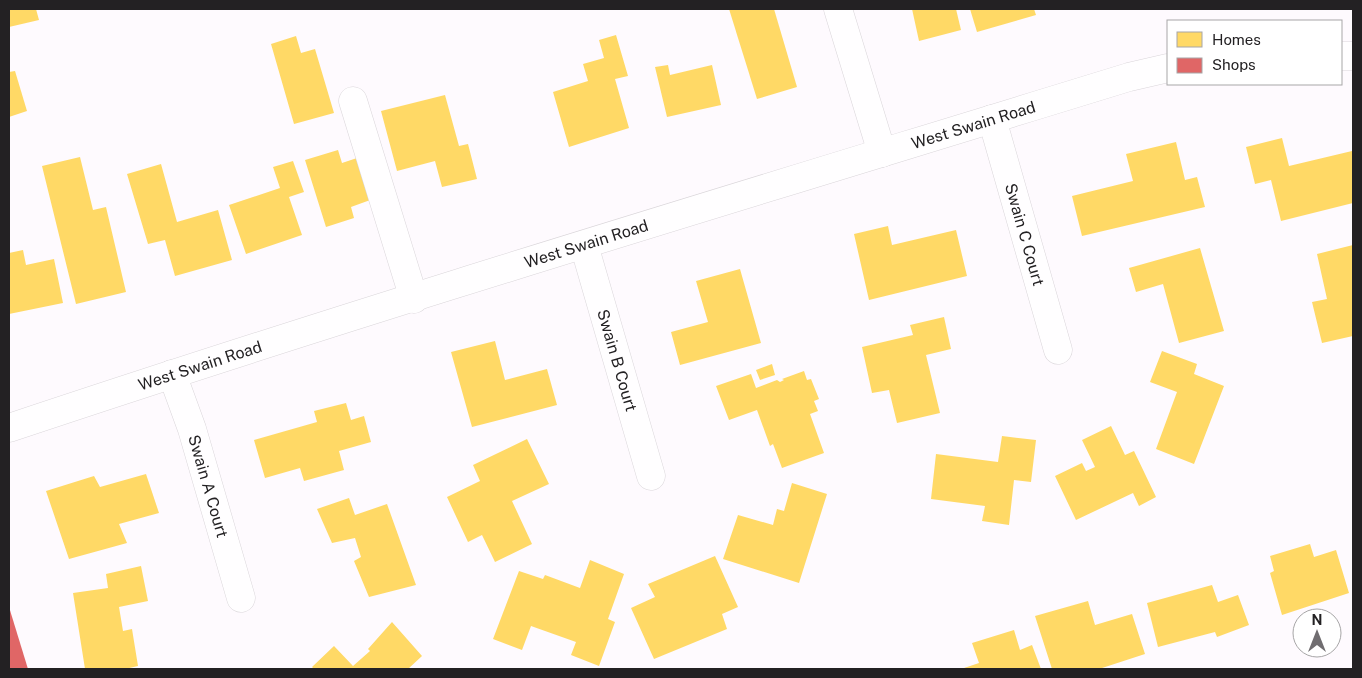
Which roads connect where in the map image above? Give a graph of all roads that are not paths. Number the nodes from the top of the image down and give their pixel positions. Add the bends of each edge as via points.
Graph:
1 (838, 9) edge
2 (1167, 68) edge
3 (353, 101) dead end
4 (992, 119) junction
5 (882, 153) junction
6 (584, 245) junction
7 (414, 299) junction
8 (1058, 350) dead end
9 (172, 374) junction
10 (9, 428) edge
11 (651, 476) dead end
12 (241, 598) dead end

1 - 5 main road
2 - 4 main road, West Swain Road
3 - 7 main road
4 - 5 main road, West Swain Road
4 - 8 main road, Swain C Court
5 - 6 main road, West Swain Road
6 - 7 main road, West Swain Road
6 - 11 main road, Swain B Court
7 - 9 main road, West Swain Road
9 - 10 main road, West Swain Road
9 - 12 main road, Swain A Court via 192,430

